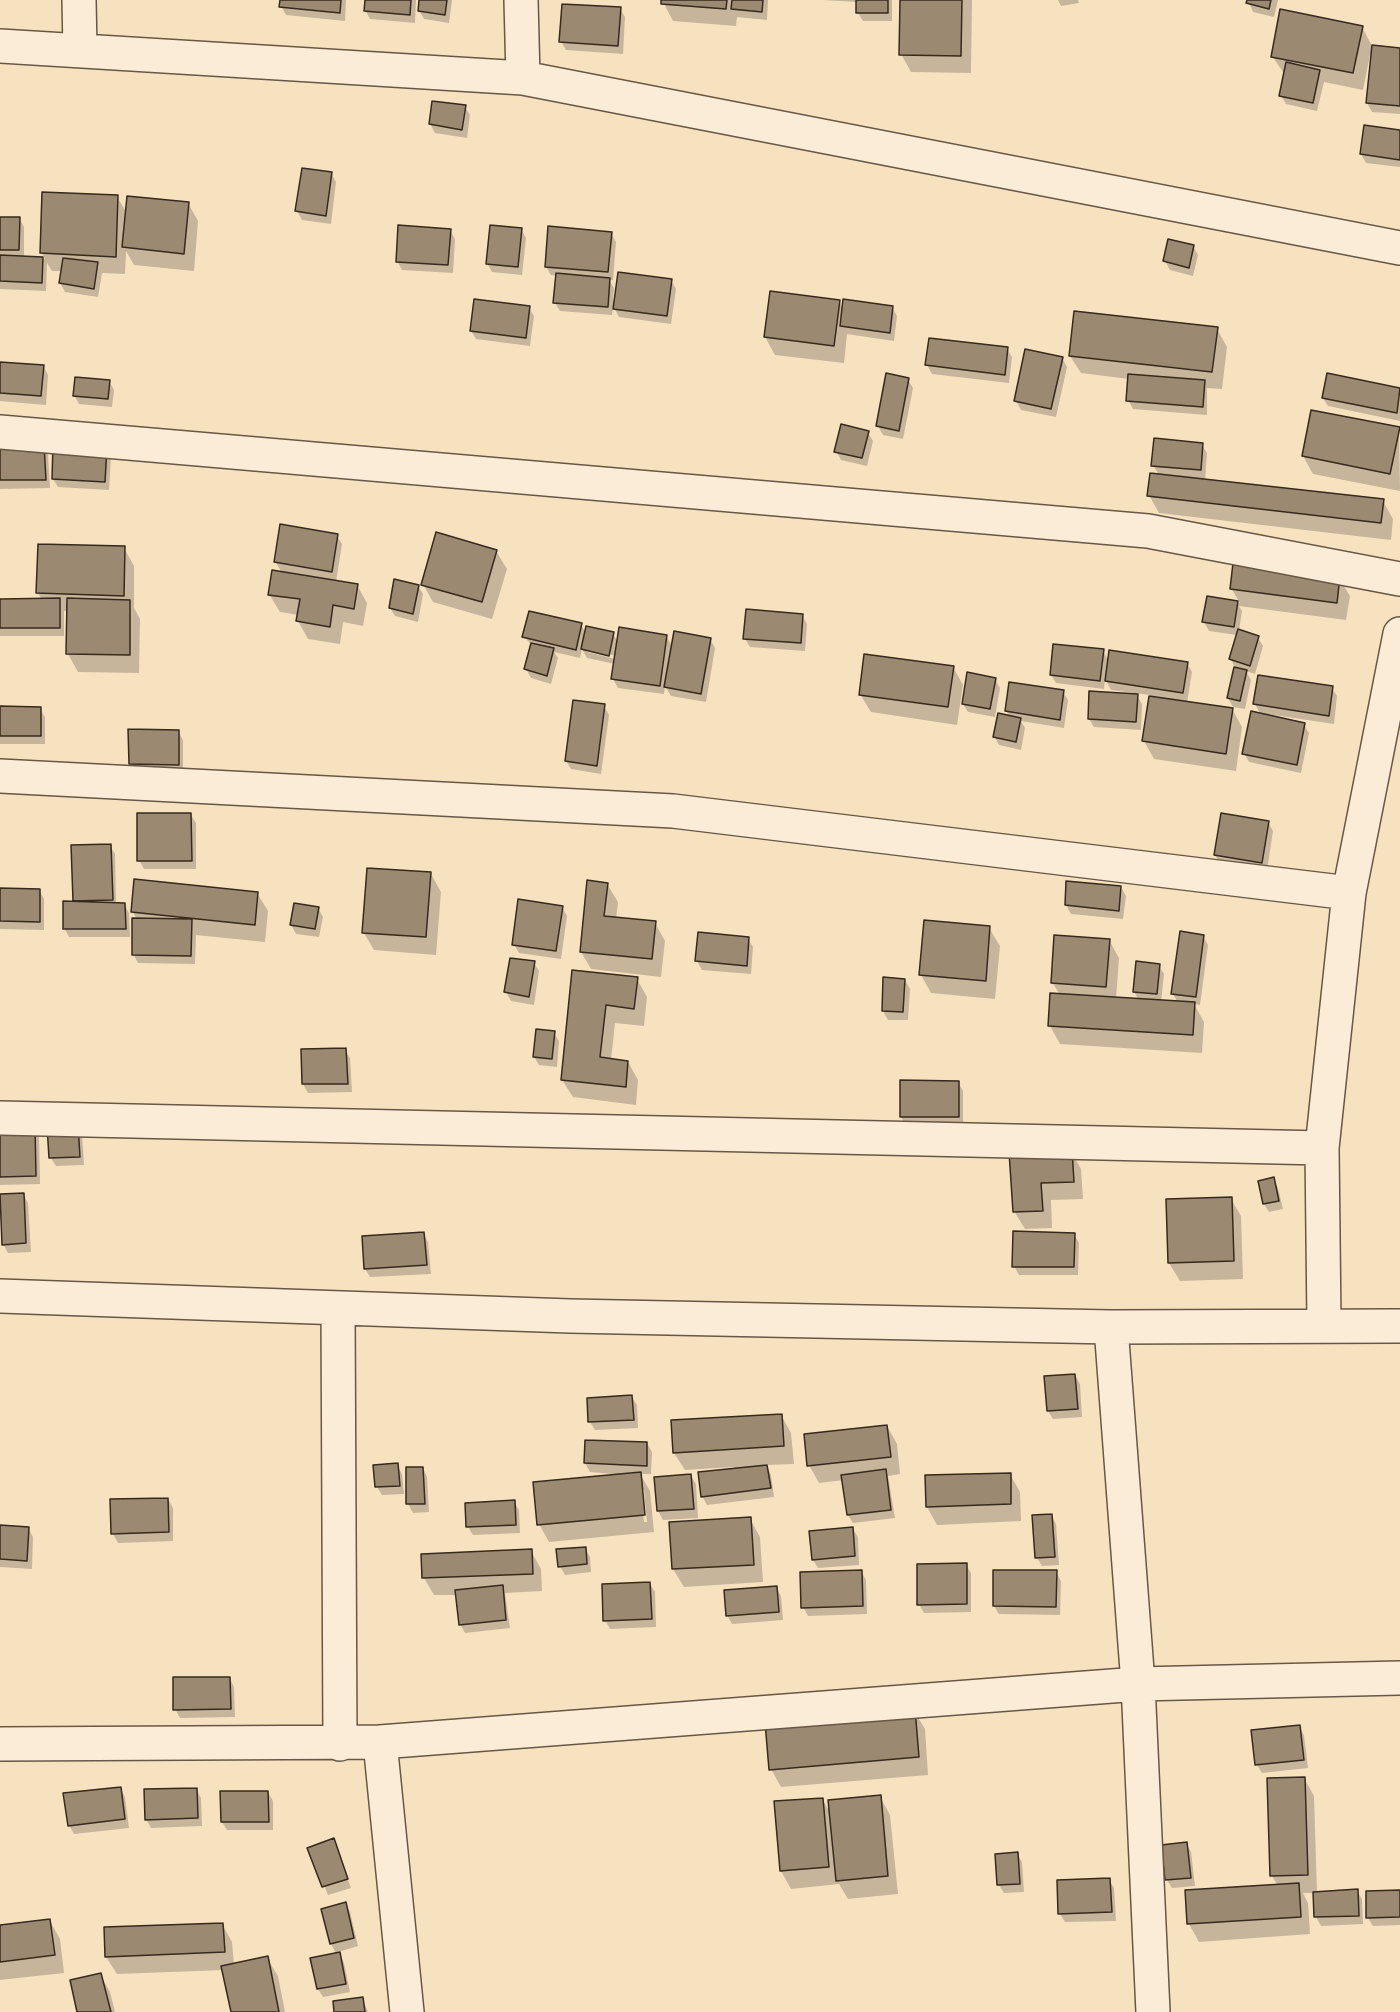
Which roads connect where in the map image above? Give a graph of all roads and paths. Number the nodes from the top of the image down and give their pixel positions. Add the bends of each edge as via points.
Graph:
1 (79, 0) edge
2 (521, 0) edge
3 (0, 46) edge
4 (80, 50) junction
5 (523, 78) junction
6 (1400, 248) edge
7 (0, 432) edge
8 (1400, 579) edge
9 (1400, 634) edge
10 (0, 776) edge
11 (1349, 893) junction
12 (0, 1118) edge
13 (1322, 1148) junction
14 (0, 1296) edge
15 (338, 1308) junction
16 (1324, 1324) junction
17 (1400, 1326) edge
18 (1111, 1327) junction
19 (1400, 1678) edge
20 (1138, 1684) junction
21 (380, 1742) junction
22 (0, 1744) edge
23 (340, 1744) junction
24 (406, 2012) edge
25 (1153, 2012) edge

1 - 4 street
2 - 5 street
3 - 4 street
4 - 5 street
5 - 6 street
7 - 8 street via 1148,531
9 - 11 street
10 - 11 street via 673,811
11 - 13 street
12 - 13 street
13 - 16 street
14 - 15 street
15 - 18 street
15 - 23 street
16 - 17 street
16 - 18 street
18 - 20 street
19 - 20 street
20 - 21 street
20 - 25 street
21 - 23 street
21 - 24 street
22 - 23 street

